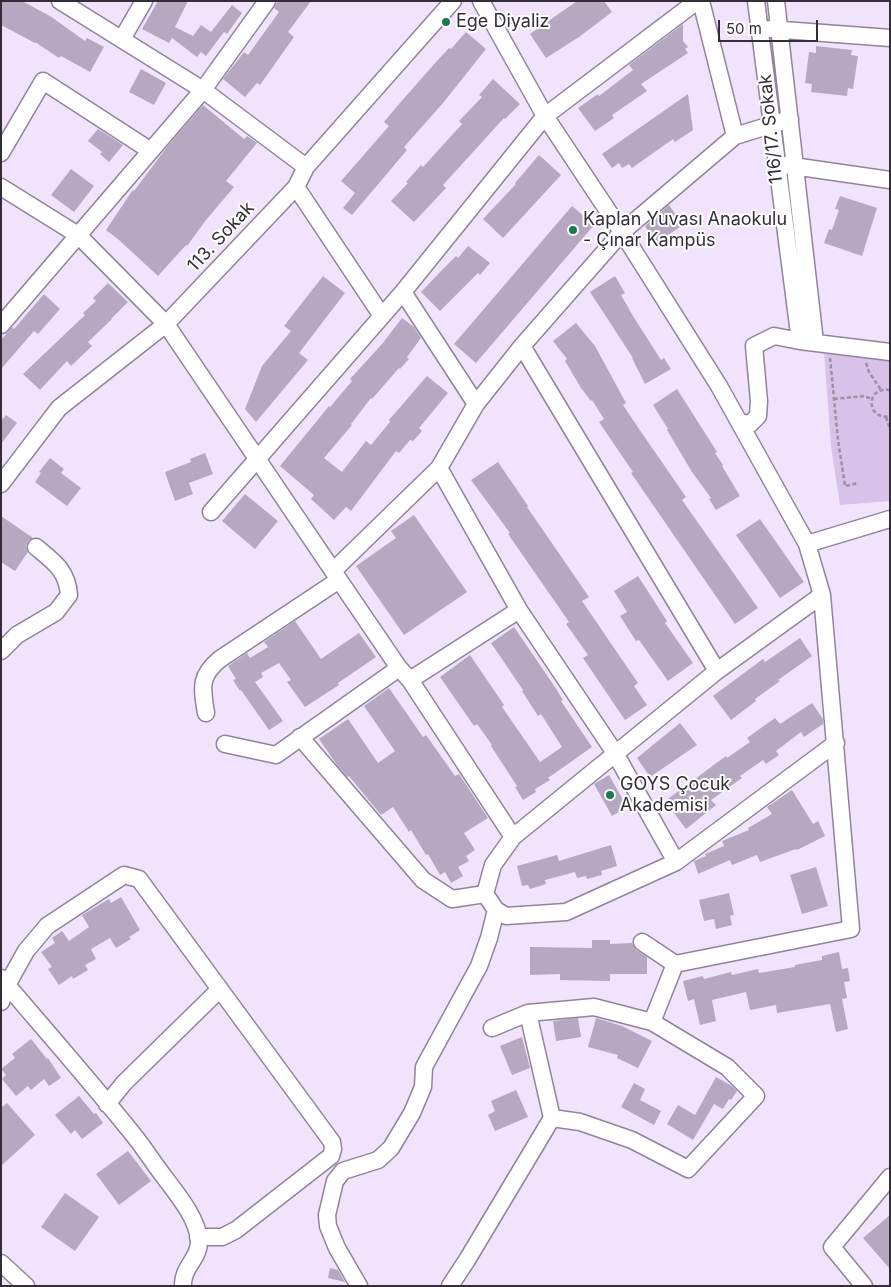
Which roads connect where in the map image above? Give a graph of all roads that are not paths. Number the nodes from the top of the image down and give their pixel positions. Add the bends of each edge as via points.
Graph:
1 (60, 1) edge
2 (144, 1) edge
3 (267, 1) edge
4 (453, 1) edge
5 (481, 1) edge
6 (697, 1) edge
7 (701, 1) edge
8 (756, 1) edge
9 (776, 1) edge
10 (760, 28) junction
11 (780, 30) junction
12 (890, 38) edge
13 (122, 39) junction
14 (203, 90) junction
15 (545, 116) junction
16 (790, 119) junction
17 (772, 124) junction
18 (735, 136) junction
19 (151, 150) junction
20 (1, 153) edge
21 (777, 164) junction
22 (306, 167) junction
23 (796, 167) junction
24 (890, 180) edge
25 (1, 187) edge
26 (296, 187) junction
27 (622, 232) junction
28 (78, 235) junction
29 (403, 292) junction
30 (382, 316) junction
31 (166, 324) junction
32 (1, 325) edge
33 (815, 342) junction
34 (522, 346) junction
35 (890, 352) edge
36 (476, 404) junction
37 (739, 422) junction
38 (259, 459) junction
39 (439, 468) junction
40 (1, 484) edge
41 (211, 512) dead end
42 (890, 519) edge
43 (807, 544) junction
44 (36, 547) dead end
45 (336, 576) junction
46 (822, 595) junction
47 (519, 610) junction
48 (1, 651) edge
49 (717, 671) junction
50 (404, 674) junction
51 (206, 713) dead end
52 (300, 738) junction
53 (836, 743) junction
54 (225, 744) dead end
55 (615, 753) junction
56 (513, 837) junction
57 (676, 862) junction
58 (485, 894) junction
59 (496, 910) junction
60 (642, 942) dead end
61 (675, 964) junction
62 (4, 981) edge
63 (220, 989) junction
64 (1, 1002) edge
65 (528, 1013) junction
66 (652, 1022) junction
67 (492, 1028) dead end
68 (107, 1104) junction
69 (552, 1118) junction
70 (331, 1156) junction
71 (344, 1171) junction
72 (890, 1177) edge
73 (198, 1237) junction
74 (1, 1263) edge
75 (26, 1286) edge
76 (183, 1286) edge
77 (358, 1286) edge
78 (450, 1286) edge
79 (864, 1286) edge

1 - 13 street
2 - 13 street
3 - 14 street
4 - 22 street, 113. Sokak
5 - 15 street
6 - 15 street
7 - 18 street
8 - 10 street, 116/17. Sokak
9 - 11 street, 116/17. Sokak
10 - 11 street
10 - 17 street, 116/17. Sokak
11 - 12 street
11 - 16 street, 116/17. Sokak
13 - 14 street
14 - 19 street
14 - 22 street
15 - 27 street
15 - 29 street
16 - 17 street
16 - 23 street, 116/17. Sokak
17 - 18 street
17 - 21 street, 116/17. Sokak
18 - 27 street
19 - 20 street via 43,81
19 - 28 street
21 - 23 street
21 - 33 street, 116/17. Sokak
22 - 26 street, 113. Sokak
23 - 24 street
23 - 33 street, 116/17. Sokak
25 - 28 street
26 - 30 street
26 - 31 street, 113. Sokak
27 - 34 street
27 - 37 street
28 - 31 street
28 - 32 street
29 - 30 street
29 - 36 street
30 - 38 street
31 - 38 street
31 - 40 street, 113. Sokak via 60,408
33 - 35 street
33 - 37 street via 774,336 754,346 758,416 750,424
34 - 36 street
34 - 49 street
36 - 39 street
37 - 43 street
38 - 41 street
38 - 45 street
39 - 45 street
39 - 47 street
42 - 43 street
43 - 46 street
44 - 48 street via 68,581 69,595 56,612 17,635
45 - 50 street
45 - 51 street via 209,668 204,679
46 - 49 street
46 - 53 street
47 - 50 street
47 - 55 street
49 - 55 street
50 - 52 street
50 - 56 street
52 - 54 street via 276,755
52 - 58 street via 423,880 452,899
53 - 57 street
53 - 61 street via 851,929
55 - 56 street
55 - 57 street
56 - 58 street via 493,866
57 - 59 street via 566,912 506,916
58 - 59 street
59 - 71 street via 479,966 424,1068 423,1087 412,1113 391,1148 378,1160
60 - 61 street
61 - 66 street
62 - 63 street via 47,926 124,875 140,879
62 - 64 street
62 - 68 street
63 - 68 street via 124,1083
63 - 70 street via 332,1142
65 - 66 street via 594,1007
65 - 67 street
65 - 69 street
66 - 69 street via 727,1066 756,1096 688,1169 632,1140 580,1122
68 - 73 street via 179,1197
69 - 78 street
70 - 71 street
70 - 73 street via 236,1230 222,1237
71 - 77 street via 335,1181 330,1196 328,1226
72 - 79 street via 832,1247
73 - 76 street via 196,1254 183,1277
74 - 75 street

